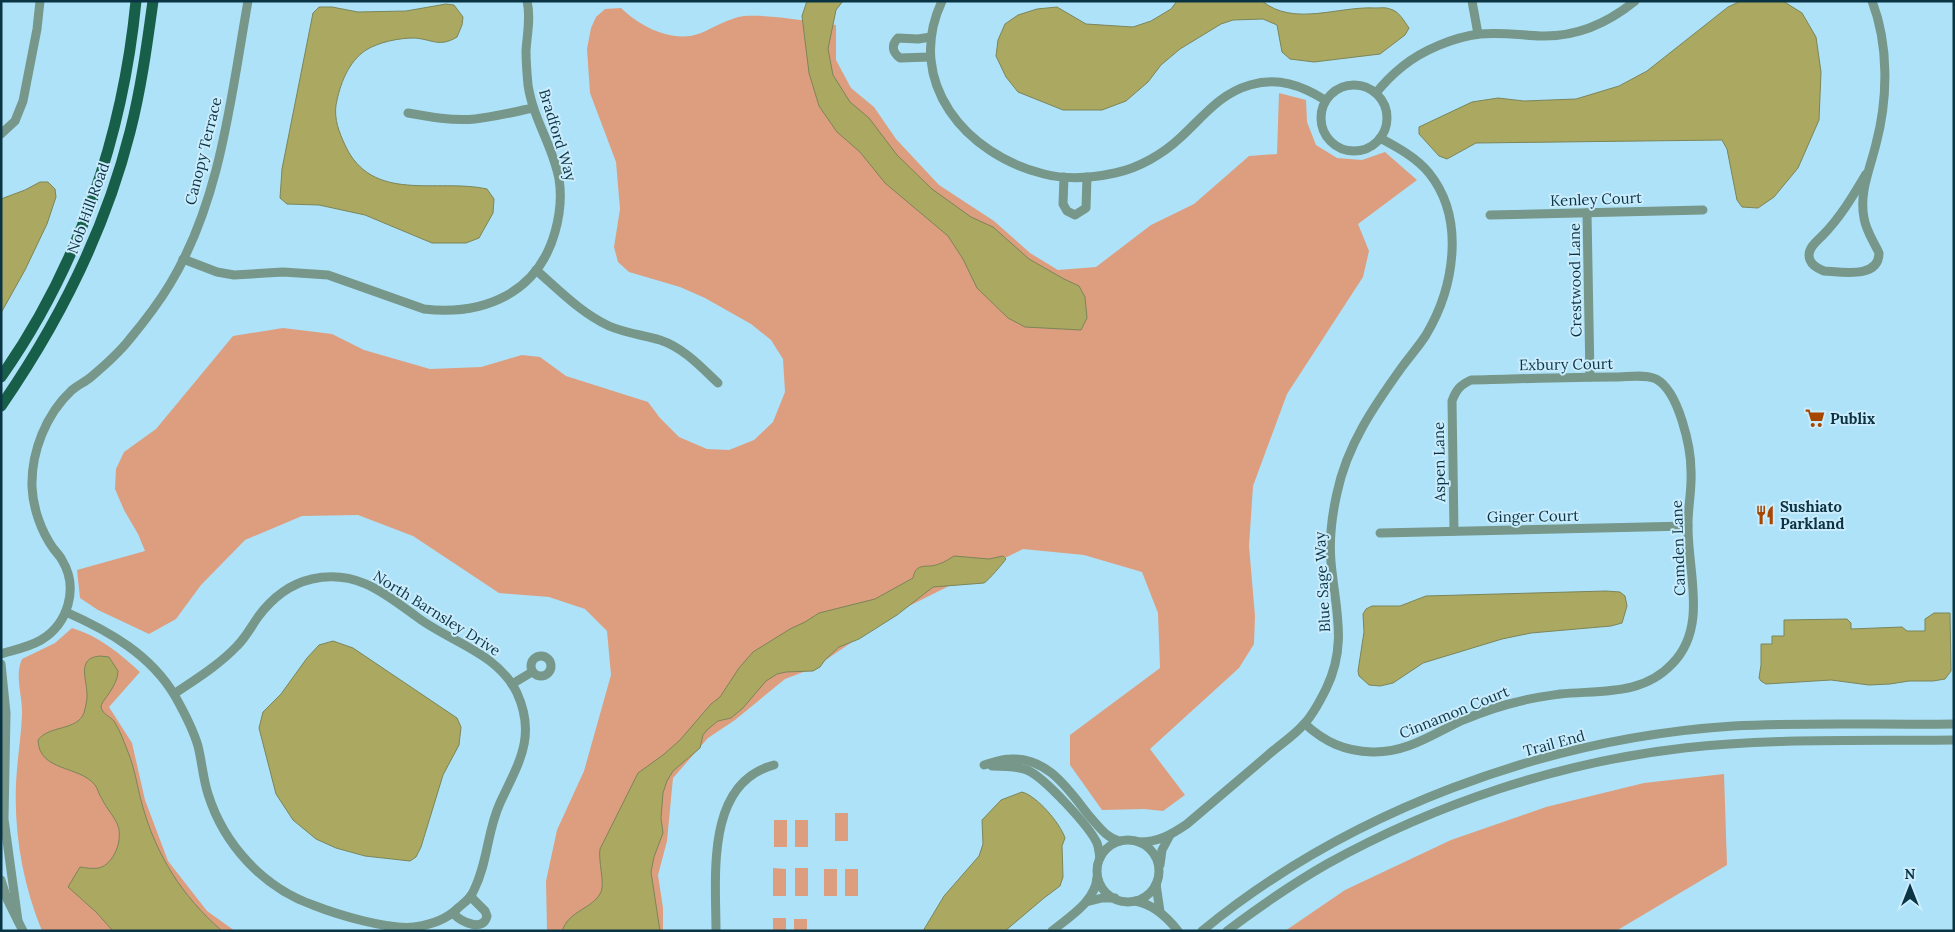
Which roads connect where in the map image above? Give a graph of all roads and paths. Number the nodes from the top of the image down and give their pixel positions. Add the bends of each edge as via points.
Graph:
1 (40, 1) edge
2 (136, 1) edge
3 (153, 1) edge
4 (248, 1) edge
5 (527, 1) edge
6 (942, 1) edge
7 (1472, 1) edge
8 (1635, 1) edge
9 (1872, 1) edge
10 (1478, 34) junction
11 (931, 37) junction
12 (930, 57) junction
13 (1376, 93) junction
14 (1325, 100) junction
15 (533, 108) junction
16 (408, 113) dead end
17 (1, 134) edge
18 (1380, 138) junction
19 (1866, 174) junction
20 (1064, 178) junction
21 (1087, 178) junction
22 (1703, 210) dead end
23 (1587, 213) junction
24 (1490, 215) dead end
25 (184, 259) junction
26 (536, 270) junction
27 (1, 377) edge
28 (1590, 377) junction
29 (718, 383) dead end
30 (1455, 392) joint
31 (1673, 399) joint
32 (1, 406) edge
33 (1688, 526) junction
34 (1454, 531) junction
35 (1380, 533) dead end
36 (66, 612) junction
37 (1, 654) edge
38 (1, 664) edge
39 (1672, 664) joint
40 (532, 672) dead end
41 (512, 684) junction
42 (174, 694) junction
43 (1305, 724) junction
44 (1954, 724) edge
45 (1954, 740) edge
46 (774, 765) dead end
47 (1170, 835) junction
48 (1120, 842) junction
49 (1139, 842) junction
50 (1100, 858) junction
51 (1159, 869) junction
52 (1097, 871) junction
53 (1, 880) edge
54 (1156, 884) junction
55 (471, 897) junction
56 (1115, 898) junction
57 (1135, 901) junction
58 (1086, 902) junction
59 (1160, 912) junction
60 (453, 914) junction
61 (18, 921) junction
62 (23, 931) edge
63 (716, 931) edge
64 (1052, 931) edge
65 (1178, 931) edge
66 (1202, 931) edge
67 (1227, 931) edge

1 - 17 street via 32,60 20,111 15,121
2 - 27 main road, Nob Hill Road via 124,86 96,189 59,280
3 - 32 main road, Nob Hill Road via 130,133 96,236 49,332
4 - 25 street, Canopy Terrace via 215,170
5 - 15 street, Bradford Way via 530,18 527,68
6 - 11 street
7 - 10 street
8 - 10 street via 1610,19 1573,33 1555,36
9 - 19 street via 1881,30 1884,98 1876,146
10 - 13 street via 1419,55 1392,74
11 - 12 street
11 - 12 street via 898,38 893,47 893,52 900,58
12 - 20 street via 940,96 950,113 977,141 991,152 1025,168
13 - 14 street via 1353,85 1339,88
13 - 18 street via 1387,116
14 - 18 street via 1321,124 1334,144 1342,149 1359,150
14 - 21 street via 1295,84 1262,82 1248,86 1219,100 1181,138 1152,158 1132,168
15 - 16 street via 473,119
15 - 26 street, Bradford Way via 555,164 561,195 551,246
18 - 43 street, Blue Sage Way via 1428,172 1446,203 1452,241 1449,279 1435,319 1372,409 1342,472 1330,539 1340,626 1338,649 1327,688
19 - 19 street via 1841,213 1811,249 1810,258 1818,269 1865,272 1879,259 1864,218
20 - 21 street
20 - 21 street via 1063,204 1075,215 1086,208
22 - 23 street, Kenley Court
23 - 24 street, Kenley Court
23 - 28 street, Crestwood Lane
25 - 26 street, Bradford Way via 234,275 283,272 328,275 424,309 447,311 471,309 500,300 525,283
25 - 36 street, Canopy Terrace via 161,298 124,347 61,402 36,451 32,486 34,503 44,532 63,560 68,575 70,599
26 - 29 street via 591,316 609,326 677,348
28 - 30 street, Exbury Court via 1471,380
28 - 31 street, Exbury Court via 1656,379
30 - 34 street, Aspen Lane via 1452,401
31 - 33 street, Camden Lane via 1690,454
33 - 34 street, Ginger Court
33 - 39 street, Camden Lane via 1692,622 1690,637
34 - 35 street, Ginger Court
36 - 37 street via 41,640
36 - 42 street via 132,648
38 - 61 street via 6,713 4,819
39 - 43 street, Cinnamon Court via 1634,688 1561,694 1516,702 1463,720 1408,747 1390,751 1372,752 1337,745 1321,738
40 - 41 street
41 - 42 street, North Barnsley Drive via 484,656 420,619 372,585 333,577 306,581 279,595 225,658
41 - 55 street, North Barnsley Drive via 523,710 524,745 520,763 493,823 483,869
42 - 60 street via 197,744 208,793 223,829 270,883 314,906 395,926 414,927
43 - 47 street, Blue Sage Way
44 - 66 street, Trail End via 1733,726 1657,735 1548,758 1462,785 1373,822 1309,857
45 - 67 street, Trail End via 1723,744 1621,758 1553,773 1499,789 1379,837 1284,890
46 - 63 street via 761,768 743,783 726,809 717,849
47 - 49 street, Blue Sage Way
47 - 51 street via 1162,850
48 - 49 street
48 - 50 street via 1108,848
48 - 50 street via 1106,836 1055,775 1038,763 1008,759 984,765 1018,767 1040,777 1091,834
49 - 51 street via 1155,855
50 - 52 street
51 - 54 street
52 - 56 street via 1104,890
52 - 58 street via 1097,884
53 - 61 street
54 - 57 street via 1147,895
54 - 59 street
55 - 60 street
55 - 60 street via 485,911 483,926 471,929
56 - 57 street
56 - 58 street
57 - 59 street
58 - 64 street
59 - 65 street
61 - 62 street

